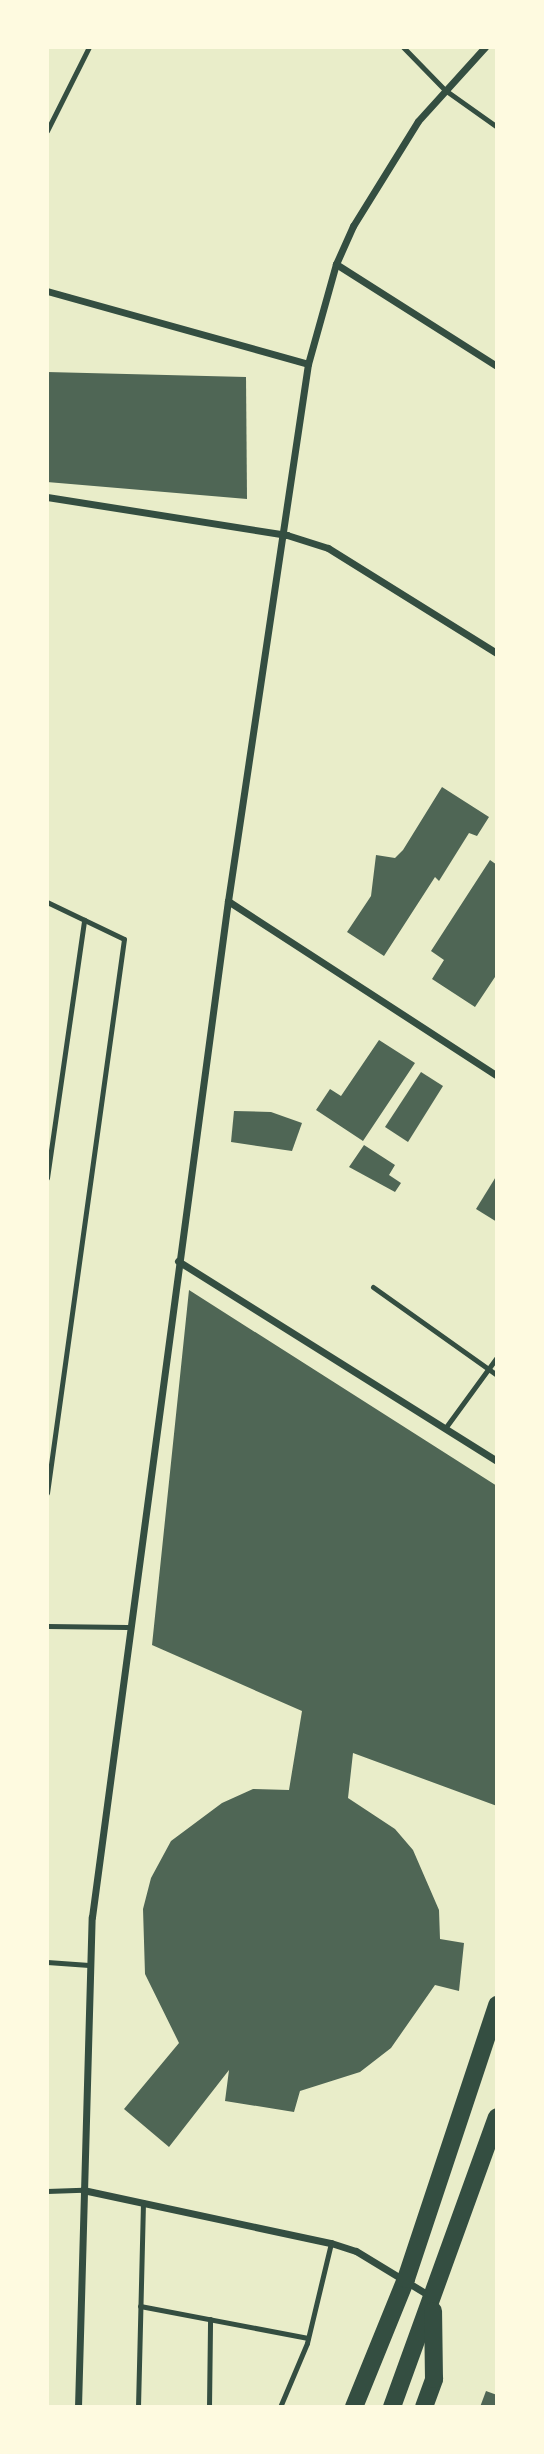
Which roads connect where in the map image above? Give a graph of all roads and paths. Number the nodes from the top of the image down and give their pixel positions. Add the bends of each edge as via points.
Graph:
1 (89, 47) edge
2 (403, 47) edge
3 (485, 47) edge
4 (445, 90) junction
5 (497, 127) edge
6 (47, 131) edge
7 (336, 264) junction
8 (47, 291) edge
9 (308, 364) junction
10 (497, 366) edge
11 (47, 497) edge
12 (287, 535) junction
13 (497, 653) edge
14 (228, 901) junction
15 (47, 902) edge
16 (84, 920) junction
17 (496, 1075) edge
18 (47, 1178) edge
19 (178, 1261) junction
20 (373, 1287) dead end
21 (497, 1357) edge
22 (488, 1369) junction
23 (497, 1375) edge
24 (446, 1427) junction
25 (497, 1461) edge
26 (47, 1493) edge
27 (47, 1626) edge
28 (127, 1627) junction
29 (47, 1962) edge
30 (89, 1965) junction
31 (497, 2005) edge
32 (497, 2117) edge
33 (83, 2190) junction
34 (47, 2191) edge
35 (143, 2202) junction
36 (331, 2243) junction
37 (406, 2279) junction
38 (433, 2298) junction
39 (140, 2306) junction
40 (210, 2319) junction
41 (308, 2337) junction
42 (78, 2407) edge
43 (138, 2407) edge
44 (209, 2407) edge
45 (280, 2407) edge
46 (354, 2407) edge
47 (392, 2407) edge
48 (424, 2407) edge

1 - 6 path
2 - 4 lane
3 - 4 street
4 - 5 lane
4 - 7 street via 411,133
7 - 9 street
7 - 10 street
8 - 9 street
9 - 12 street
11 - 12 street
12 - 13 street via 328,548
12 - 14 street
14 - 17 street
14 - 19 street
15 - 16 lane
16 - 18 lane
16 - 26 lane via 124,939
19 - 24 street
19 - 28 street
20 - 22 lane
21 - 22 lane
22 - 23 lane
22 - 24 lane
24 - 25 street
27 - 28 lane
28 - 30 street
29 - 30 lane
30 - 33 street
31 - 37 main road
32 - 38 main road
33 - 34 lane
33 - 35 street
33 - 42 street
35 - 36 street
35 - 39 lane
36 - 37 street
36 - 41 lane
37 - 38 street
37 - 46 main road
38 - 47 main road
38 - 48 main road via 434,2379
39 - 40 lane
39 - 43 lane
40 - 41 lane
40 - 44 lane
41 - 45 lane

